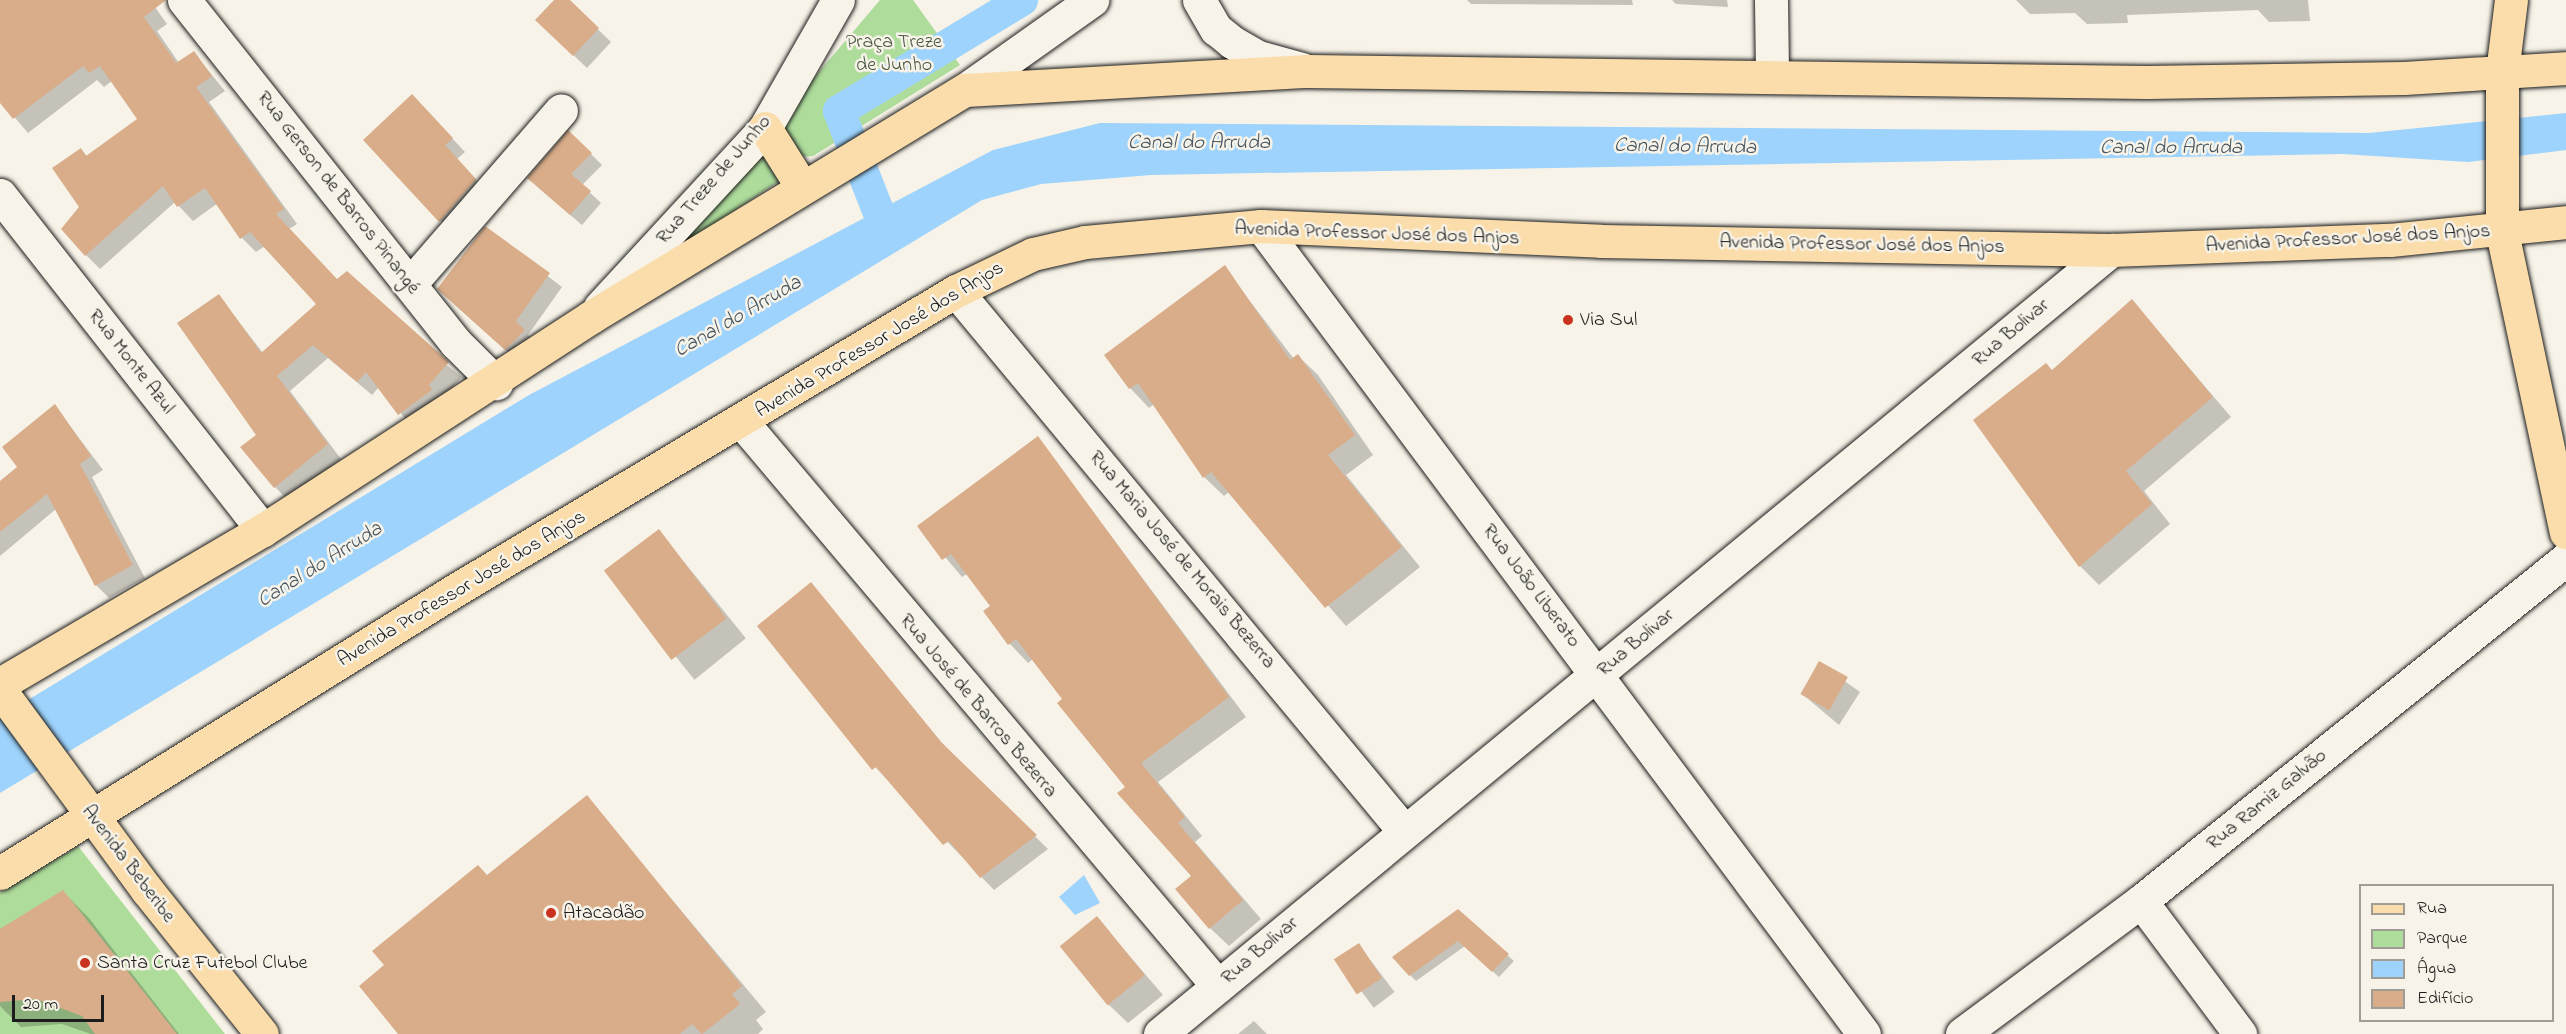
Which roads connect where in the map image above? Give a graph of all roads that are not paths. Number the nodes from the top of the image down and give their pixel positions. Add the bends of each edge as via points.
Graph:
1 (184, 0) edge
2 (838, 0) edge
3 (1092, 0) edge
4 (1199, 0) edge
5 (1771, 0) edge
6 (2511, 0) edge
7 (2566, 68) edge
8 (1307, 71) junction
9 (2502, 72) junction
10 (1772, 75) junction
11 (965, 90) junction
12 (561, 110) dead end
13 (765, 128) junction
14 (807, 183) junction
15 (0, 195) edge
16 (2566, 222) edge
17 (1261, 226) junction
18 (2502, 232) junction
19 (2111, 250) junction
20 (410, 284) junction
21 (956, 291) junction
22 (591, 317) junction
23 (496, 383) junction
24 (742, 422) junction
25 (263, 530) junction
26 (2566, 532) edge
27 (2566, 559) edge
28 (1598, 675) junction
29 (4, 693) edge
30 (92, 817) junction
31 (1404, 831) junction
32 (0, 873) edge
33 (2141, 901) junction
34 (1218, 986) junction
35 (262, 1034) edge
36 (1160, 1034) edge
37 (1864, 1034) edge
38 (1962, 1034) edge
39 (2240, 1034) edge

1 - 20 street, Rua Gerson de Barros Pinangé
2 - 13 street, Rua Treze de Junho
3 - 11 street
4 - 8 street via 1216,29 1232,42 1258,57
5 - 10 street
6 - 9 main road
7 - 9 main road
8 - 10 main road
8 - 11 main road
9 - 10 main road via 2147,82
9 - 18 main road
11 - 14 main road
12 - 20 street
13 - 14 main road
13 - 22 street, Rua Treze de Junho
14 - 22 main road
15 - 25 street, Rua Monte Azul
16 - 18 main road, Avenida Professor José dos Anjos
17 - 19 main road, Avenida Professor José dos Anjos via 1601,241
17 - 21 main road, Avenida Professor José dos Anjos via 1085,242 1015,260
17 - 28 street, Rua João Liberato
18 - 19 main road, Avenida Professor José dos Anjos
18 - 26 main road
19 - 28 street, Rua Bolivar
20 - 23 street, Rua Gerson de Barros Pinangé
21 - 24 main road, Avenida Professor José dos Anjos
21 - 31 street, Rua Maria José de Morais Bezerra
22 - 23 main road
23 - 25 main road
24 - 30 main road, Avenida Professor José dos Anjos via 457,589
24 - 34 street, Rua José de Barros Bezerra
25 - 29 main road
27 - 33 street, Rua Ramiz Galvão
28 - 31 street, Rua Bolivar
28 - 37 street, Rua João Liberato
29 - 30 main road, Avenida Beberibe
30 - 32 main road, Avenida Professor José dos Anjos
30 - 35 main road, Avenida Beberibe
31 - 34 street, Rua Bolivar
33 - 38 street, Rua Ramiz Galvão
33 - 39 street
34 - 36 street, Rua Bolivar

